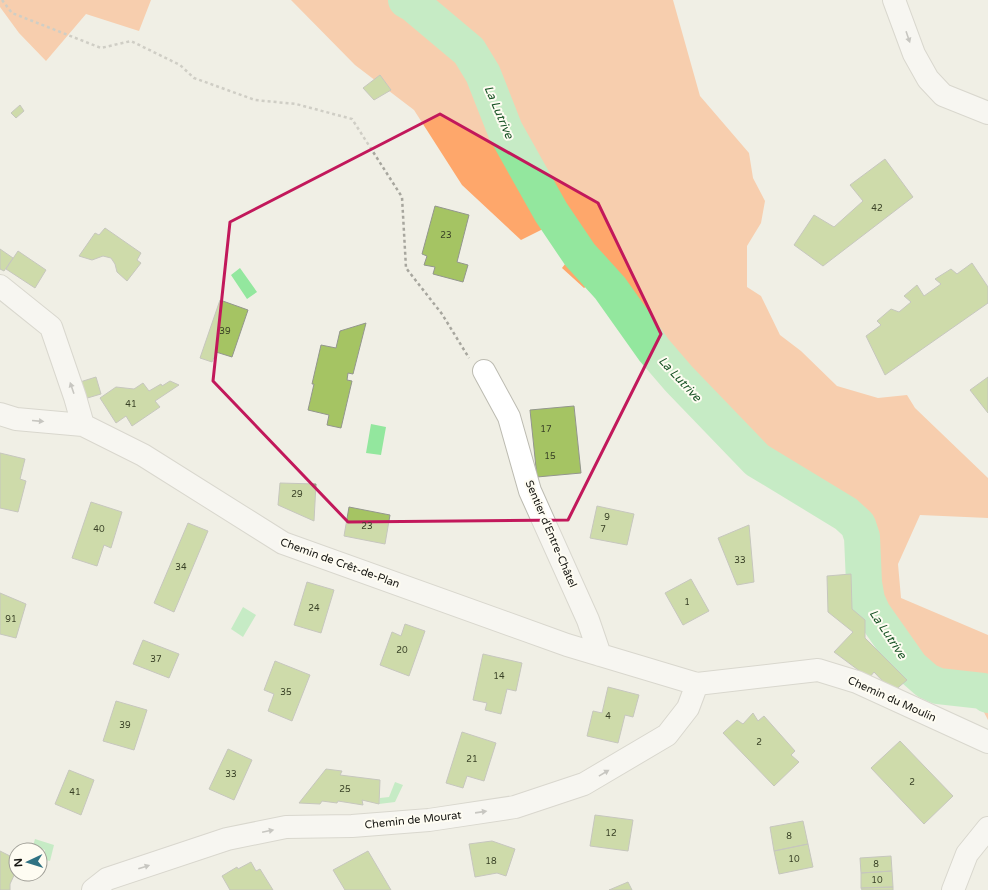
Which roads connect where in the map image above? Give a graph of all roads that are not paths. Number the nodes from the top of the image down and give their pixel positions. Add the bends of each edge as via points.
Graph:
1 (894, 0) edge
2 (988, 113) edge
3 (0, 286) edge
4 (484, 371) road end
5 (0, 414) edge
6 (82, 425) junction
7 (600, 655) junction
8 (697, 684) junction
9 (988, 742) edge
10 (988, 828) edge
11 (100, 884) edge
12 (953, 890) edge

1 -> 2 street via 914,54 928,79 943,95
6 -> 3 street via 51,327
4 - 7 street, Sentier d'Entre-Châtel via 509,417 530,491 588,620
5 -> 6 street, Chemin de Crêt-de-Plan via 16,419
6 - 7 street, Chemin de Crêt-de-Plan via 143,454 283,543
7 - 8 street, Chemin de Crêt-de-Plan
8 - 9 street, Chemin du Moulin via 818,670 857,682
11 -> 8 street, Chemin de Mourat via 227,839 286,827 352,826 429,820 529,803 584,784 667,735 688,708
10 - 12 street via 967,854

